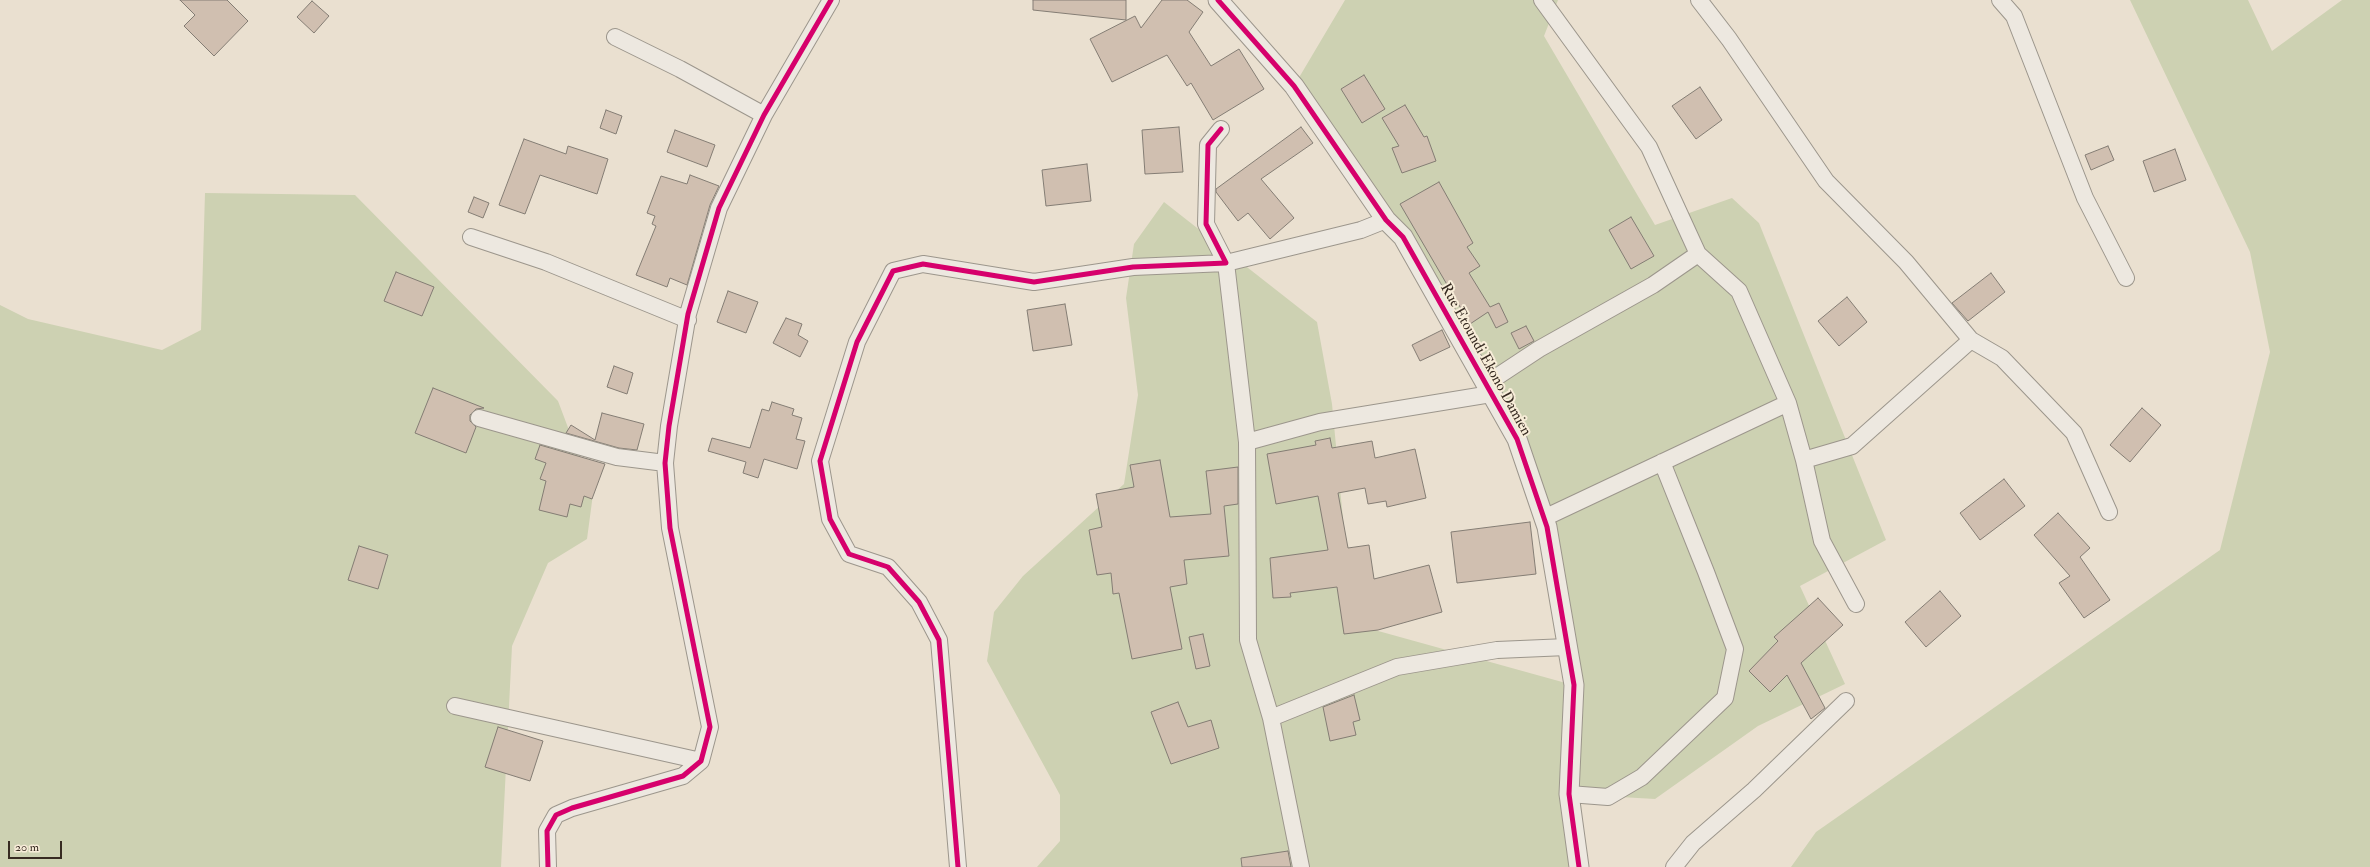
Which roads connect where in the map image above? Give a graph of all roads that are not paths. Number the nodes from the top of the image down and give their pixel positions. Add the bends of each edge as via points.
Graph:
1 (831, 0) edge
2 (1218, 0) edge
3 (1542, 0) edge
4 (1699, 0) edge
5 (2000, 0) edge
6 (615, 37) dead end
7 (764, 115) junction
8 (1221, 129) dead end
9 (1386, 220) junction
10 (471, 238) dead end
11 (1698, 254) junction
12 (1226, 263) junction
13 (2126, 278) dead end
14 (688, 320) junction
15 (1971, 340) junction
16 (1489, 389) junction
17 (1788, 404) junction
18 (479, 418) dead end
19 (1247, 442) junction
20 (1804, 460) junction
21 (1662, 462) junction
22 (666, 463) junction
23 (2109, 512) dead end
24 (1544, 518) junction
25 (1856, 604) dead end
26 (1567, 647) junction
27 (1846, 701) dead end
28 (455, 706) dead end
29 (1271, 718) junction
30 (700, 761) junction
31 (1569, 794) junction
32 (548, 867) edge
33 (958, 867) edge
34 (1301, 867) edge
35 (1579, 867) edge
36 (1674, 867) edge

1 - 7 street
2 - 9 street, Rue Etoundi Ekono Damien via 1294,86
3 - 11 street via 1649,147
4 - 15 street via 1729,39 1826,181 1906,262
5 - 13 street via 2014,16 2085,198
6 - 7 street
7 - 14 street via 719,208
8 - 12 street via 1208,145 1206,224
9 - 12 street via 1360,230
9 - 16 street, Rue Etoundi Ekono Damien via 1403,236
10 - 14 street via 546,262
11 - 16 street via 1653,285 1539,349
11 - 17 street via 1739,290
12 - 19 street
12 - 33 street via 1134,267 1034,282 923,264 893,271 857,342 820,461 830,519 849,554 888,567 919,602 939,640
14 - 22 street via 669,426
15 - 20 street via 1852,446
15 - 23 street via 2002,358 2074,433
16 - 19 street via 1320,422
16 - 24 street, Rue Etoundi Ekono Damien via 1517,439
17 - 20 street
17 - 21 street
18 - 22 street via 617,457
19 - 29 street via 1248,640
20 - 25 street via 1822,541
21 - 24 street
21 - 31 street via 1735,649 1725,698 1642,777 1608,797
22 - 30 street via 670,528 710,727
24 - 26 street, Rue Etoundi Ekono Damien
26 - 29 street via 1498,650 1397,667
26 - 31 street, Rue Etoundi Ekono Damien via 1574,685
27 - 36 street via 1754,790 1693,843
28 - 30 street
29 - 34 street
30 - 32 street via 683,776 572,808 556,816 547,831
31 - 35 street, Rue Etoundi Ekono Damien

